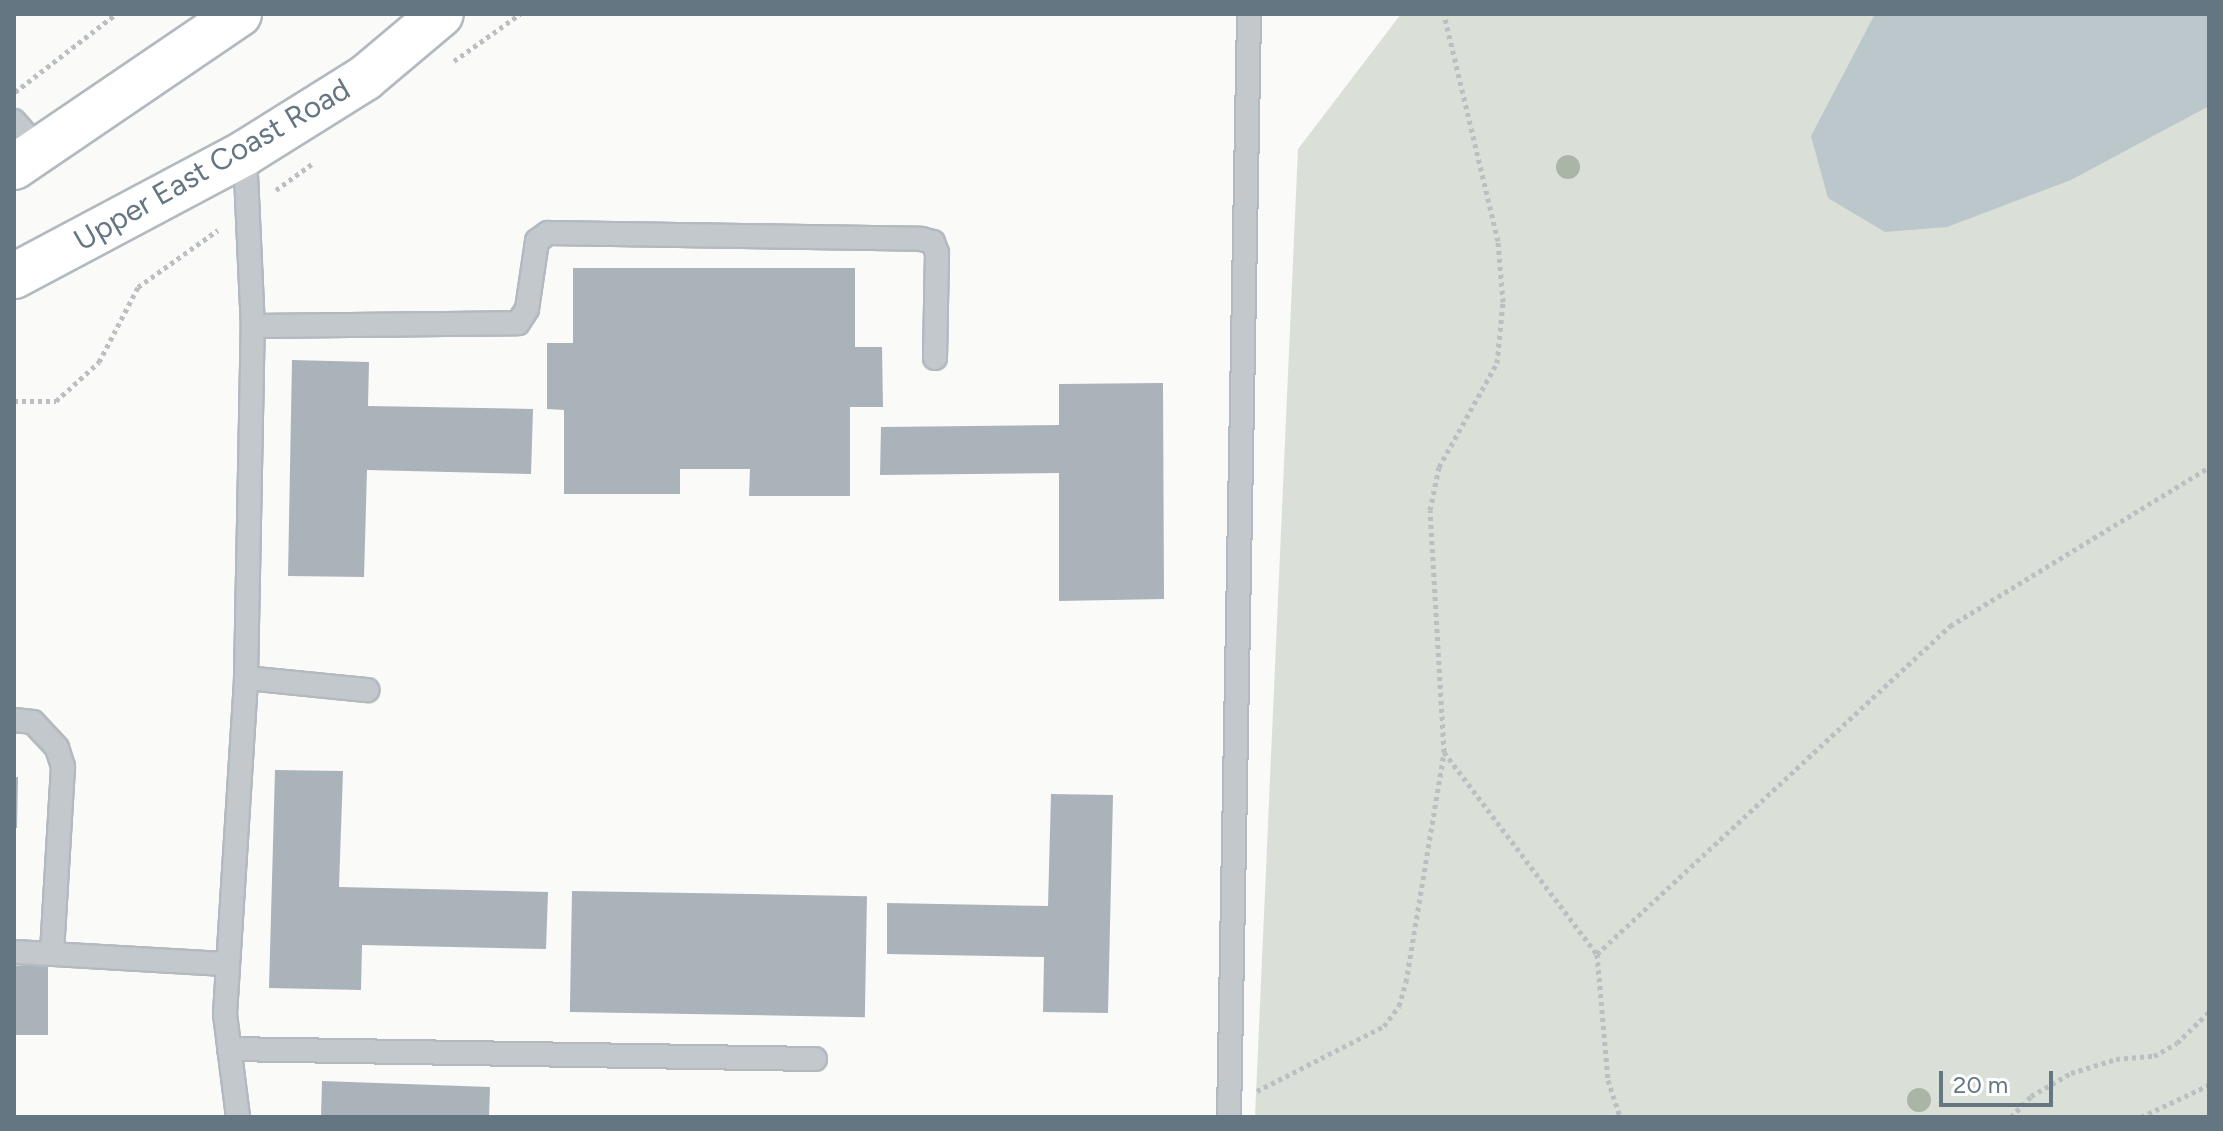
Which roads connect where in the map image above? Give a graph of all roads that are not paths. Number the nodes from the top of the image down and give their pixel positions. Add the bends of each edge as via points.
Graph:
1 (239, 14) edge
2 (441, 14) edge
3 (1249, 14) edge
4 (22, 146) edge
5 (245, 153) junction
6 (14, 276) edge
7 (253, 326) junction
8 (935, 358) dead end
9 (246, 678) junction
10 (367, 690) dead end
11 (14, 720) edge
12 (14, 952) edge
13 (52, 954) junction
14 (226, 964) junction
15 (229, 1049) junction
16 (815, 1059) dead end
17 (1229, 1111) edge
18 (238, 1117) edge

1 - 4 main road
2 - 5 main road, Upper East Coast Road via 365,78
3 - 17 lane
5 - 6 main road, Upper East Coast Road
5 - 7 lane
7 - 8 lane via 518,323 527,309 537,241 548,233 921,239 933,242 937,253
7 - 9 lane
9 - 10 lane
9 - 14 lane
11 - 13 lane via 33,722 57,748 63,767
12 - 13 lane
13 - 14 lane
14 - 15 lane
15 - 16 lane
15 - 18 lane

